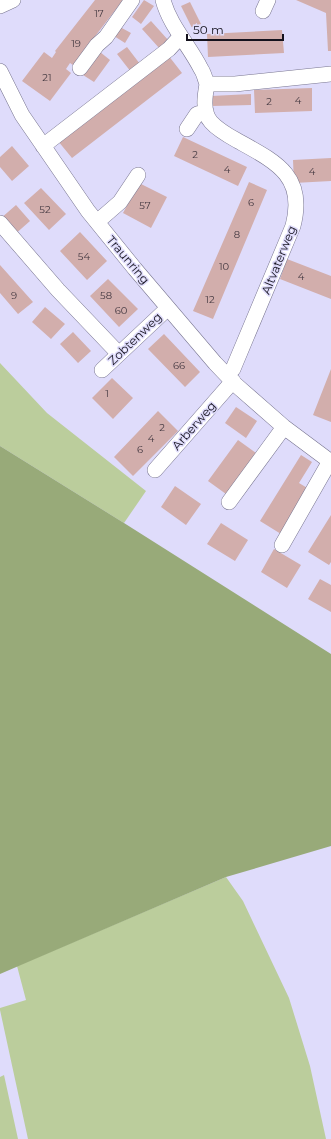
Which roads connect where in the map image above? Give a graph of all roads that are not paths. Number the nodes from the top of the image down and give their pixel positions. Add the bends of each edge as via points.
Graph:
1 (13, 0) edge
2 (132, 0) edge
3 (163, 0) edge
4 (0, 6) edge
5 (180, 36) junction
6 (80, 68) dead end
7 (0, 71) edge
8 (331, 74) edge
9 (207, 84) junction
10 (206, 111) junction
11 (187, 129) dead end
12 (43, 146) junction
13 (138, 175) dead end
14 (97, 222) junction
15 (0, 223) edge
16 (168, 308) junction
17 (119, 354) junction
18 (102, 370) dead end
19 (230, 378) junction
20 (284, 427) junction
21 (331, 462) edge
22 (155, 470) dead end
23 (229, 502) dead end
24 (282, 545) dead end

1 - 4 street
2 - 6 street
3 - 5 street
5 - 9 street via 202,69
5 - 12 street via 169,49
7 - 12 street, Traunring via 22,115
8 - 9 street via 235,84
9 - 10 street
10 - 11 street via 197,114
10 - 19 street, Altvaterweg via 210,122 224,133 279,166 288,176 296,201 293,226
12 - 14 street, Traunring
13 - 14 street via 120,202
14 - 16 street, Traunring
15 - 17 street via 58,290
16 - 17 street, Zobtenweg
16 - 19 street, Traunring
17 - 18 street, Zobtenweg
19 - 20 street, Traunring
19 - 22 street, Arberweg
20 - 21 street, Traunring
20 - 23 street
21 - 24 street, Traunring

